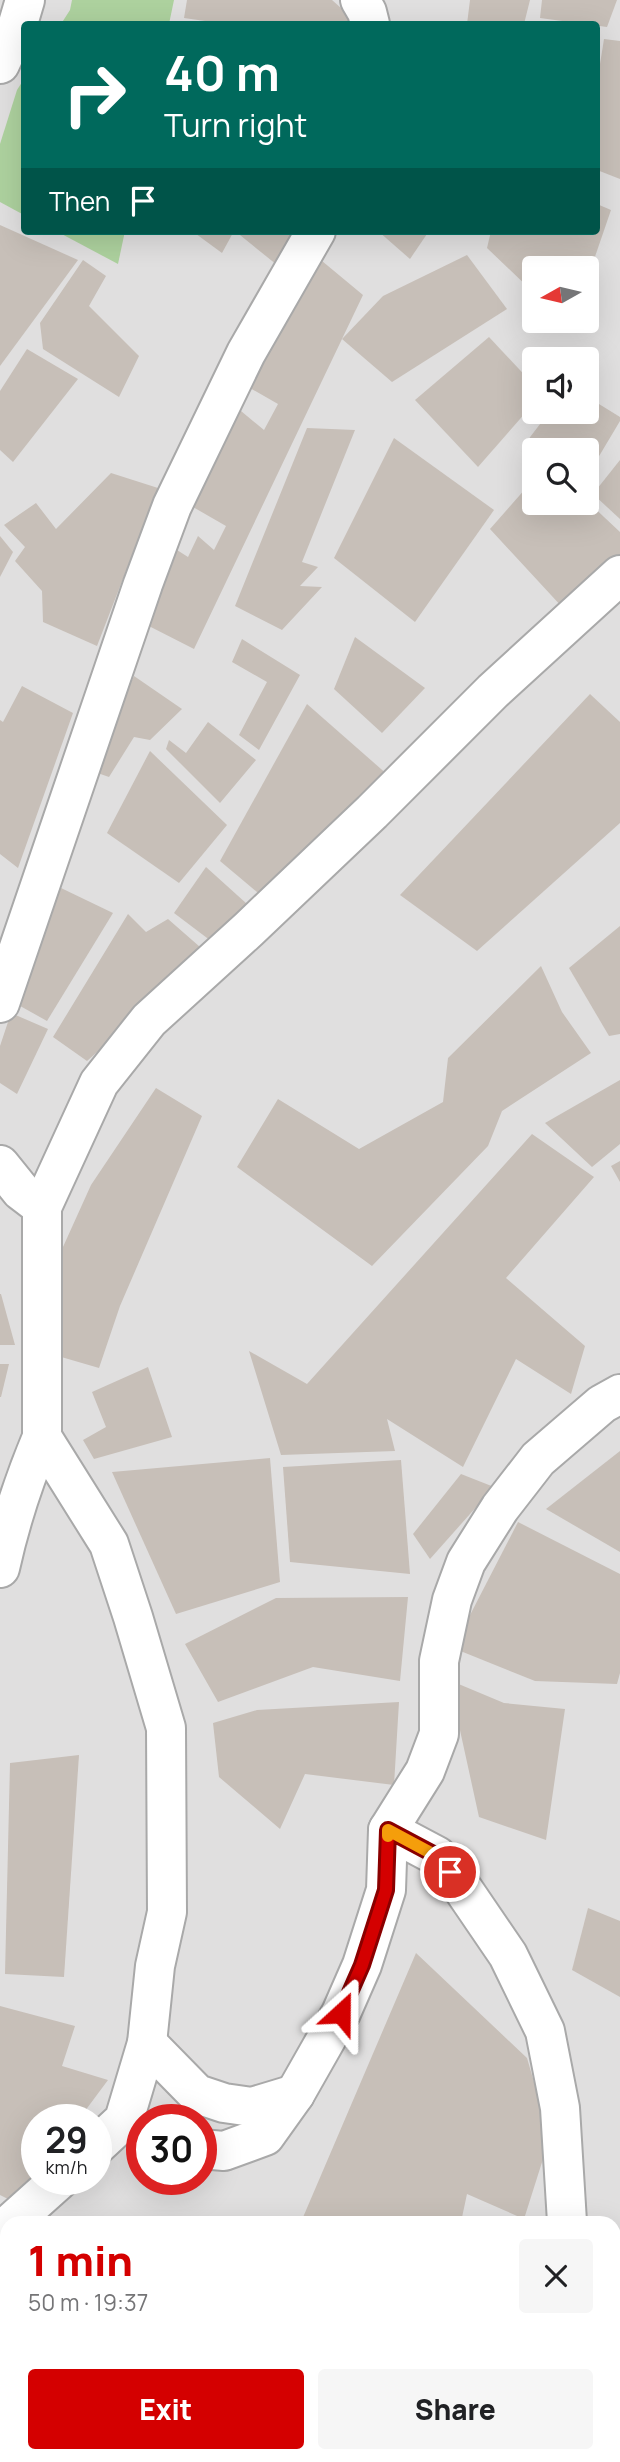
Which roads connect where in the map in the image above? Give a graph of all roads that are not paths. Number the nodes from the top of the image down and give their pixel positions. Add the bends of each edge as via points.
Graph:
1 (25, 0) edge
2 (360, 0) edge
3 (369, 21) edge
4 (0, 64) edge
5 (314, 235) edge
6 (620, 575) edge
7 (0, 1003) edge
8 (0, 1164) edge
9 (42, 1207) junction
10 (620, 1394) edge
11 (42, 1437) junction
12 (0, 1567) edge
13 (388, 1830) junction
14 (147, 2043) junction
15 (295, 2094) junction
16 (136, 2104) edge
17 (217, 2150) edge
18 (42, 2195) edge
19 (19, 2216) edge
20 (567, 2216) edge

1 - 4 street
2 - 3 street
5 - 7 street via 246,353 172,506
6 - 9 street via 149,1020 99,1083
8 - 9 street via 20,1191
9 - 11 street
10 - 13 street via 538,1460 466,1562 452,1600 439,1661 439,1734 425,1771
11 - 12 street via 24,1480
11 - 14 street via 108,1544 166,1728 167,1912 155,1966
13 - 15 street via 386,1890 362,1965
13 - 20 street via 437,1856 446,1867 508,1955 545,2031 560,2108
14 - 15 street via 197,2094 252,2107
14 - 16 street
15 - 17 street via 265,2136
18 - 19 street

